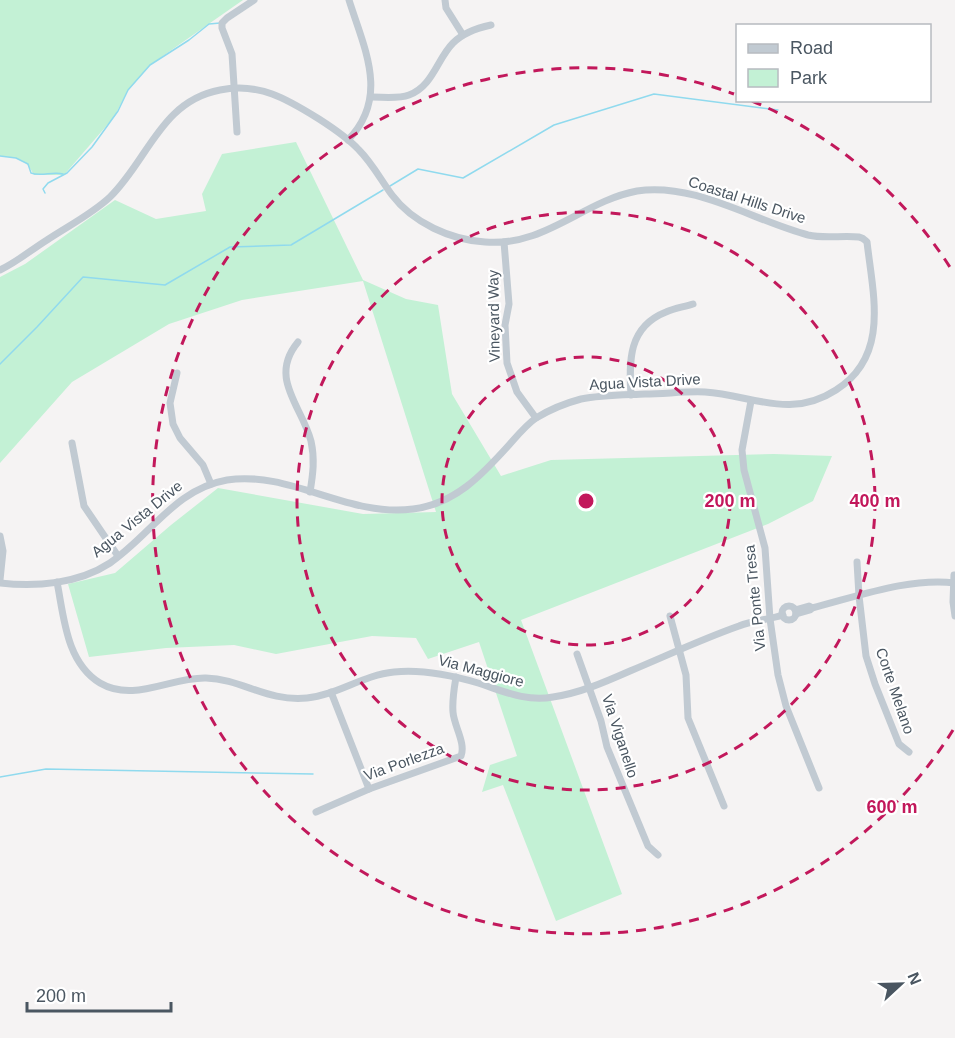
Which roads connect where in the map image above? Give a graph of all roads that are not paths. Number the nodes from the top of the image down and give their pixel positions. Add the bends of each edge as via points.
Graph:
1 (254, 0) edge
2 (349, 0) edge
3 (445, 0) edge
4 (491, 25) dead end
5 (463, 35) junction
6 (235, 88) junction
7 (372, 97) junction
8 (237, 132) dead end
9 (348, 140) junction
10 (865, 239) joint
11 (504, 242) junction
12 (0, 270) edge
13 (693, 304) dead end
14 (298, 342) dead end
15 (177, 373) dead end
16 (631, 395) junction
17 (751, 401) junction
18 (536, 418) junction
19 (72, 443) dead end
20 (211, 484) junction
21 (310, 492) junction
22 (0, 536) edge
23 (118, 556) junction
24 (857, 562) dead end
25 (954, 580) edge
26 (0, 581) edge
27 (57, 582) junction
28 (859, 596) junction
29 (670, 616) dead end
30 (955, 616) edge
31 (770, 619) junction
32 (679, 651) junction
33 (578, 654) dead end
34 (456, 677) junction
35 (590, 688) junction
36 (331, 692) junction
37 (909, 752) dead end
38 (819, 788) dead end
39 (369, 789) junction
40 (724, 806) dead end
41 (316, 812) dead end
42 (658, 855) dead end

1 - 6 street via 222,23 232,54
2 - 7 street via 372,77
3 - 5 street
4 - 5 street
5 - 7 street via 453,43 425,85 407,96
6 - 8 street
6 - 9 street, Coastal Hills Drive via 271,92 287,99
6 - 12 street, Coastal Hills Drive via 201,95 176,111 112,195
7 - 9 street via 360,127
9 - 11 street, Coastal Hills Drive via 393,197 418,218 459,238
10 - 11 street, Coastal Hills Drive via 807,235 689,194 653,190 622,195 537,235
10 - 17 street, Agua Vista Drive via 874,324 863,363 838,389 812,402 788,405
11 - 18 street, Vineyard Way via 509,304 505,325 507,363 518,392
13 - 16 street via 659,315 638,336 630,358
14 - 21 street via 289,356 286,376 312,444 314,470
15 - 20 street via 170,403 173,424 203,465
16 - 17 street, Agua Vista Drive via 701,392
16 - 18 street, Agua Vista Drive via 580,399
17 - 31 street, Via Ponte Tresa via 742,450 745,481 765,548
18 - 21 street, Agua Vista Drive via 477,479 455,495 426,507 372,508
19 - 23 street via 84,506
20 - 21 street, Agua Vista Drive via 254,479
20 - 23 street, Agua Vista Drive via 179,501
22 - 26 street
23 - 27 street, Agua Vista Drive via 99,568
24 - 28 street, Corte Melano
25 - 28 street
25 - 30 street
26 - 27 street, Agua Vista Drive via 22,585
27 - 36 street, Via Maggiore via 75,656 88,674 108,687 136,691 206,678 278,698 309,698
28 - 31 street, Via Maggiore via 795,612 789,620 783,615
28 - 37 street, Corte Melano via 866,656 899,744
29 - 32 street
31 - 32 street, Via Maggiore via 740,626
31 - 38 street, Via Ponte Tresa via 784,699
32 - 35 street, Via Maggiore
32 - 40 street via 686,675 688,718
33 - 35 street, Via Viganello
34 - 35 street, Via Maggiore via 533,698
34 - 36 street, Via Maggiore via 426,671 394,672
34 - 39 street, Via Porlezza via 452,700 463,750 460,756
35 - 42 street, Via Viganello via 613,762 648,846
36 - 39 street
39 - 41 street, Via Porlezza

